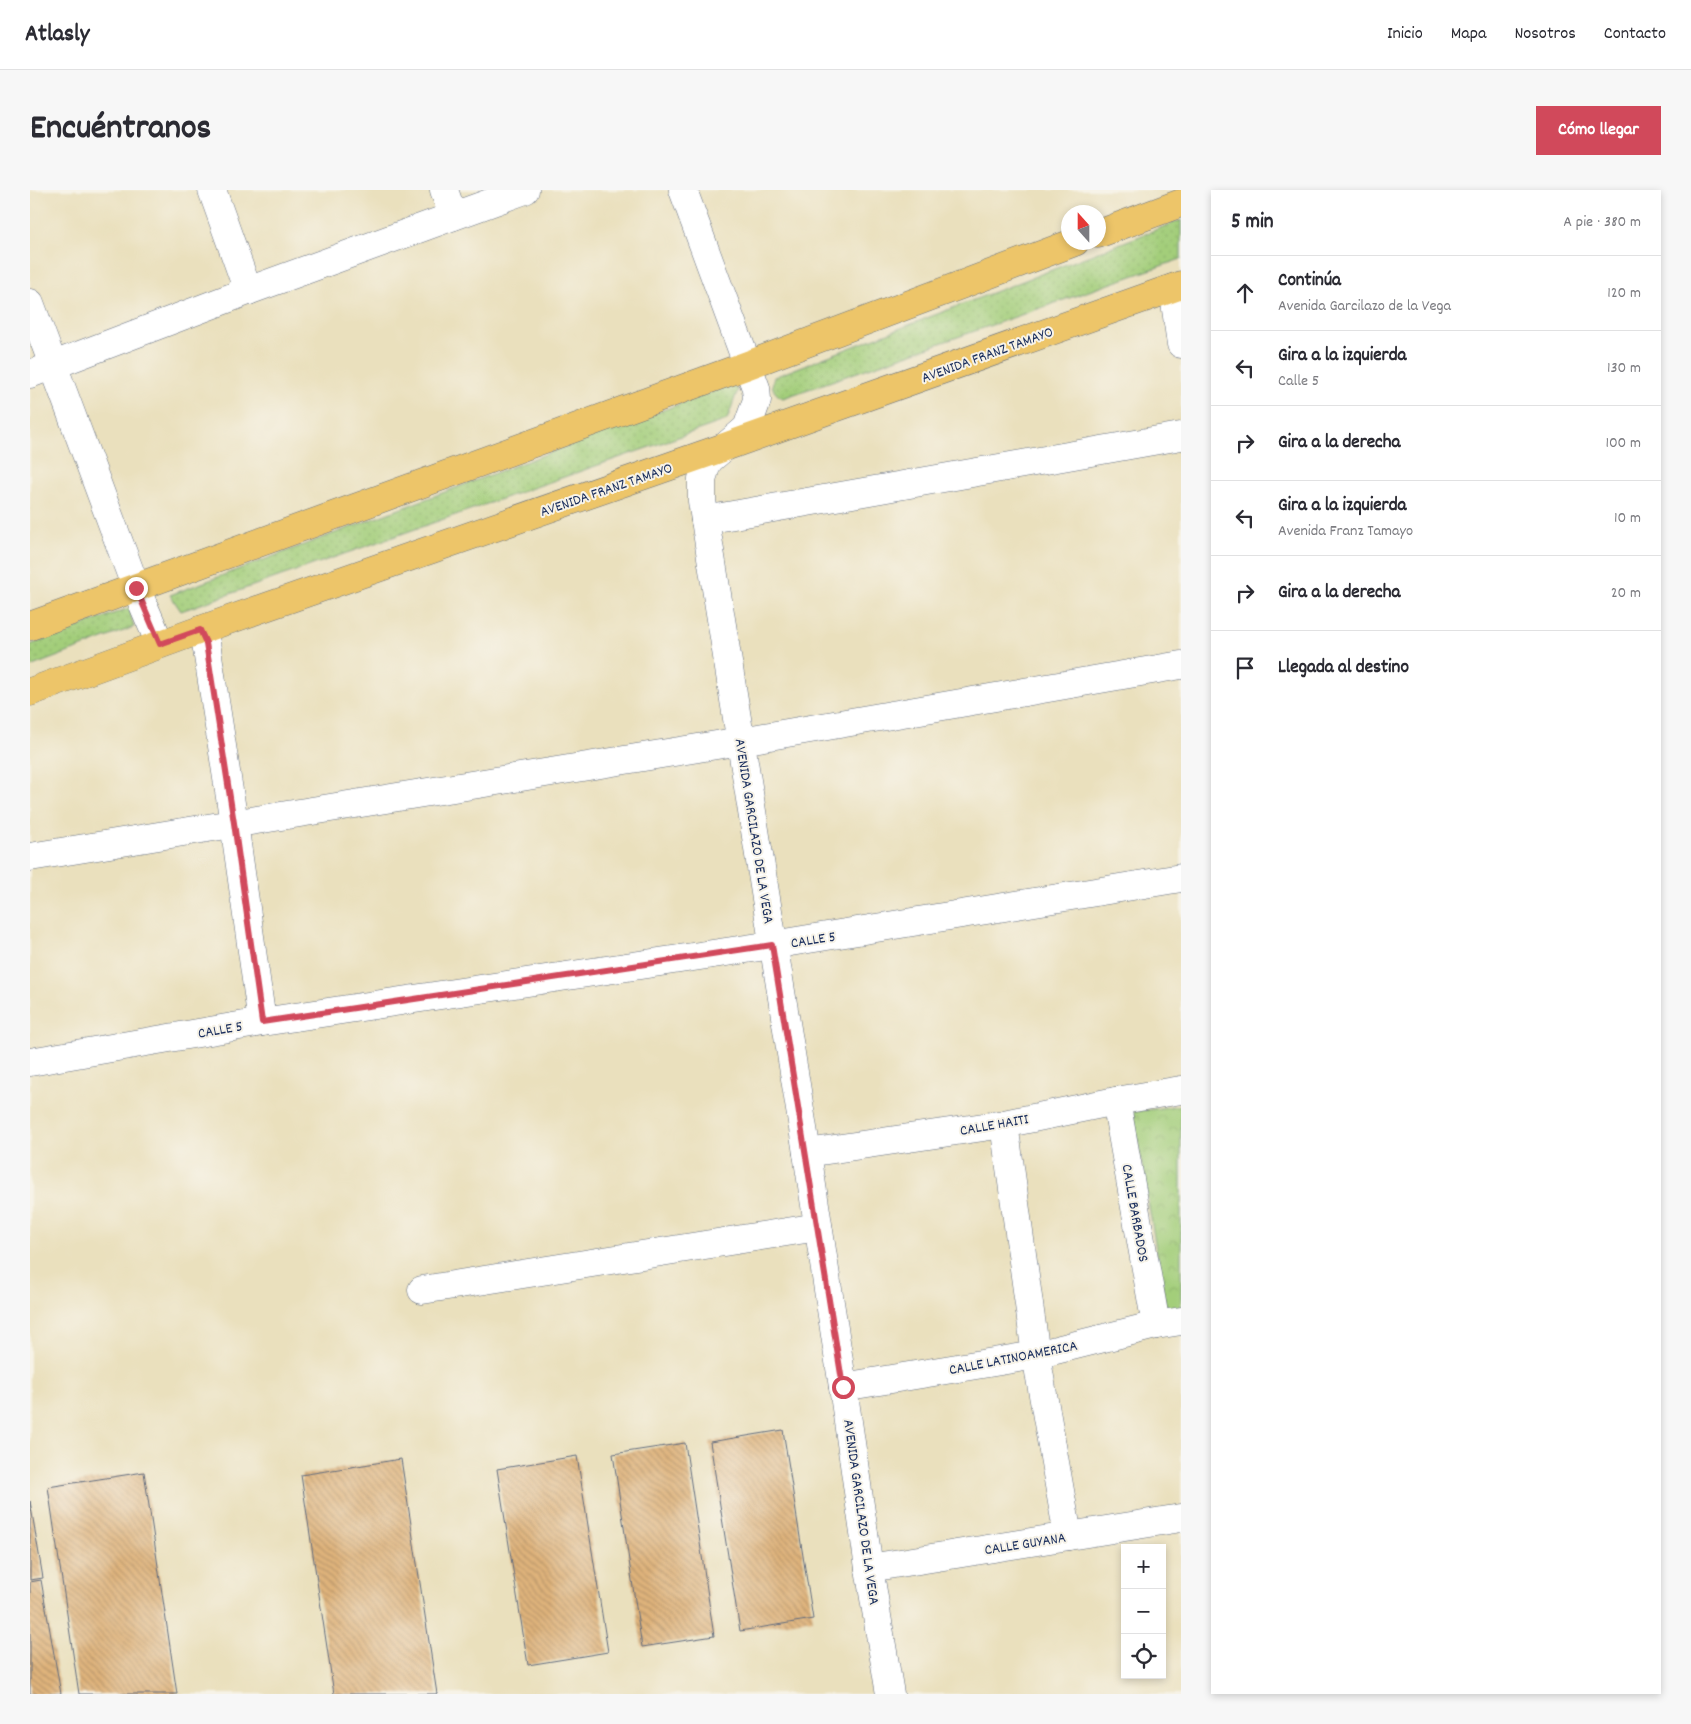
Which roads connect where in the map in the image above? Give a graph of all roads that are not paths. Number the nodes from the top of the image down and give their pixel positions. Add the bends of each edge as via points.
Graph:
1 (212, 190) edge
2 (444, 190) edge
3 (525, 190) edge
4 (684, 190) edge
5 (1181, 203) edge
6 (453, 216) junction
7 (1106, 231) edge
8 (1061, 247) edge
9 (1177, 286) edge
10 (248, 291) junction
11 (30, 304) edge
12 (1181, 344) edge
13 (748, 365) junction
14 (42, 370) edge
15 (1181, 436) edge
16 (722, 448) junction
17 (705, 520) junction
18 (136, 588) junction
19 (30, 626) edge
20 (200, 630) junction
21 (160, 644) junction
22 (1181, 665) edge
23 (30, 692) edge
24 (741, 741) junction
25 (234, 823) junction
26 (30, 857) edge
27 (1181, 878) edge
28 (772, 945) junction
29 (262, 1022) junction
30 (30, 1062) edge
31 (1181, 1090) edge
32 (1116, 1101) junction
33 (1004, 1124) junction
34 (807, 1154) junction
35 (818, 1227) junction
36 (422, 1290) dead end
37 (1169, 1323) edge
38 (1036, 1355) junction
39 (843, 1387) junction
40 (1181, 1518) edge
41 (1068, 1536) junction
42 (869, 1568) junction
43 (890, 1694) edge

1 - 10 street
2 - 6 street
3 - 6 street
4 - 13 street, AVENIDA GARCILAZO DE LA VEGA
5 - 7 main road
6 - 10 street
8 - 13 main road
9 - 12 street
9 - 16 main road, AVENIDA FRANZ TAMAYO
10 - 14 street
11 - 14 street
13 - 16 street, AVENIDA GARCILAZO DE LA VEGA via 758,400 747,428
13 - 18 main road
14 - 18 street
15 - 17 street
16 - 17 street, AVENIDA GARCILAZO DE LA VEGA via 708,461 702,479
16 - 20 main road, AVENIDA FRANZ TAMAYO
17 - 24 street, AVENIDA GARCILAZO DE LA VEGA
18 - 19 main road
18 - 21 street
20 - 21 main road, AVENIDA FRANZ TAMAYO
20 - 25 street via 206,643
21 - 23 main road, AVENIDA FRANZ TAMAYO
22 - 24 street
24 - 25 street
24 - 28 street, AVENIDA GARCILAZO DE LA VEGA
25 - 26 street
25 - 29 street
27 - 28 street, CALLE 5
28 - 29 street, CALLE 5
28 - 34 street, AVENIDA GARCILAZO DE LA VEGA
29 - 30 street, CALLE 5
31 - 32 street, CALLE HAITI
32 - 33 street, CALLE HAITI
32 - 37 street, CALLE BARBADOS
33 - 34 street, CALLE HAITI
33 - 38 street
34 - 35 street, AVENIDA GARCILAZO DE LA VEGA
35 - 36 street
35 - 39 street, AVENIDA GARCILAZO DE LA VEGA
37 - 38 street, CALLE LATINOAMERICA
38 - 39 street, CALLE LATINOAMERICA
38 - 41 street
39 - 42 street, AVENIDA GARCILAZO DE LA VEGA
40 - 41 street, CALLE GUYANA
41 - 42 street, CALLE GUYANA
42 - 43 street, AVENIDA GARCILAZO DE LA VEGA

